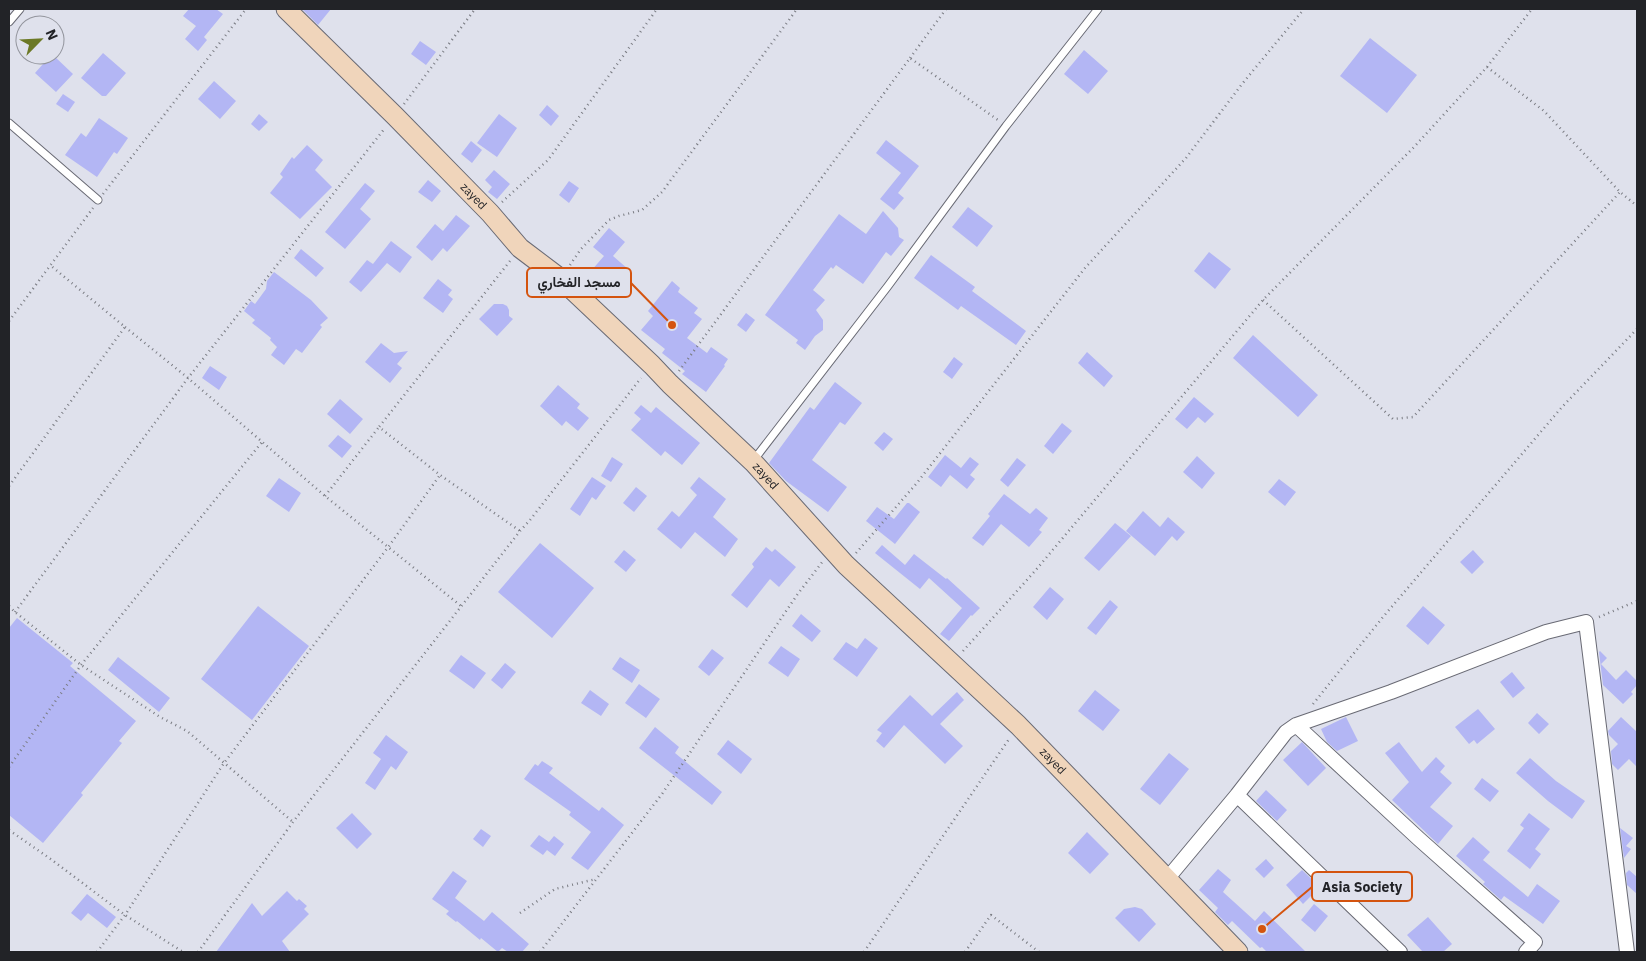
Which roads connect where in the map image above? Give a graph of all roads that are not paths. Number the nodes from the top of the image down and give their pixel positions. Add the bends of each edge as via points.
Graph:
1 (20, 9) edge
2 (286, 9) edge
3 (1098, 9) edge
4 (9, 22) edge
5 (9, 123) edge
6 (98, 200) road end
7 (752, 462) junction
8 (1296, 725) junction
9 (1238, 796) junction
10 (1167, 880) junction
11 (1238, 952) edge
12 (1400, 952) edge
13 (1526, 952) edge
14 (1627, 952) edge

1 - 4 lane
2 - 7 street, zayed via 490,213 520,248 562,279
3 - 7 lane
5 - 6 lane
7 - 10 street, zayed via 840,558 1018,725
8 - 9 street via 1286,732
8 - 13 street via 1535,942
8 - 14 street via 1546,632 1586,622
9 - 10 street
9 - 12 street
10 - 11 street, zayed

